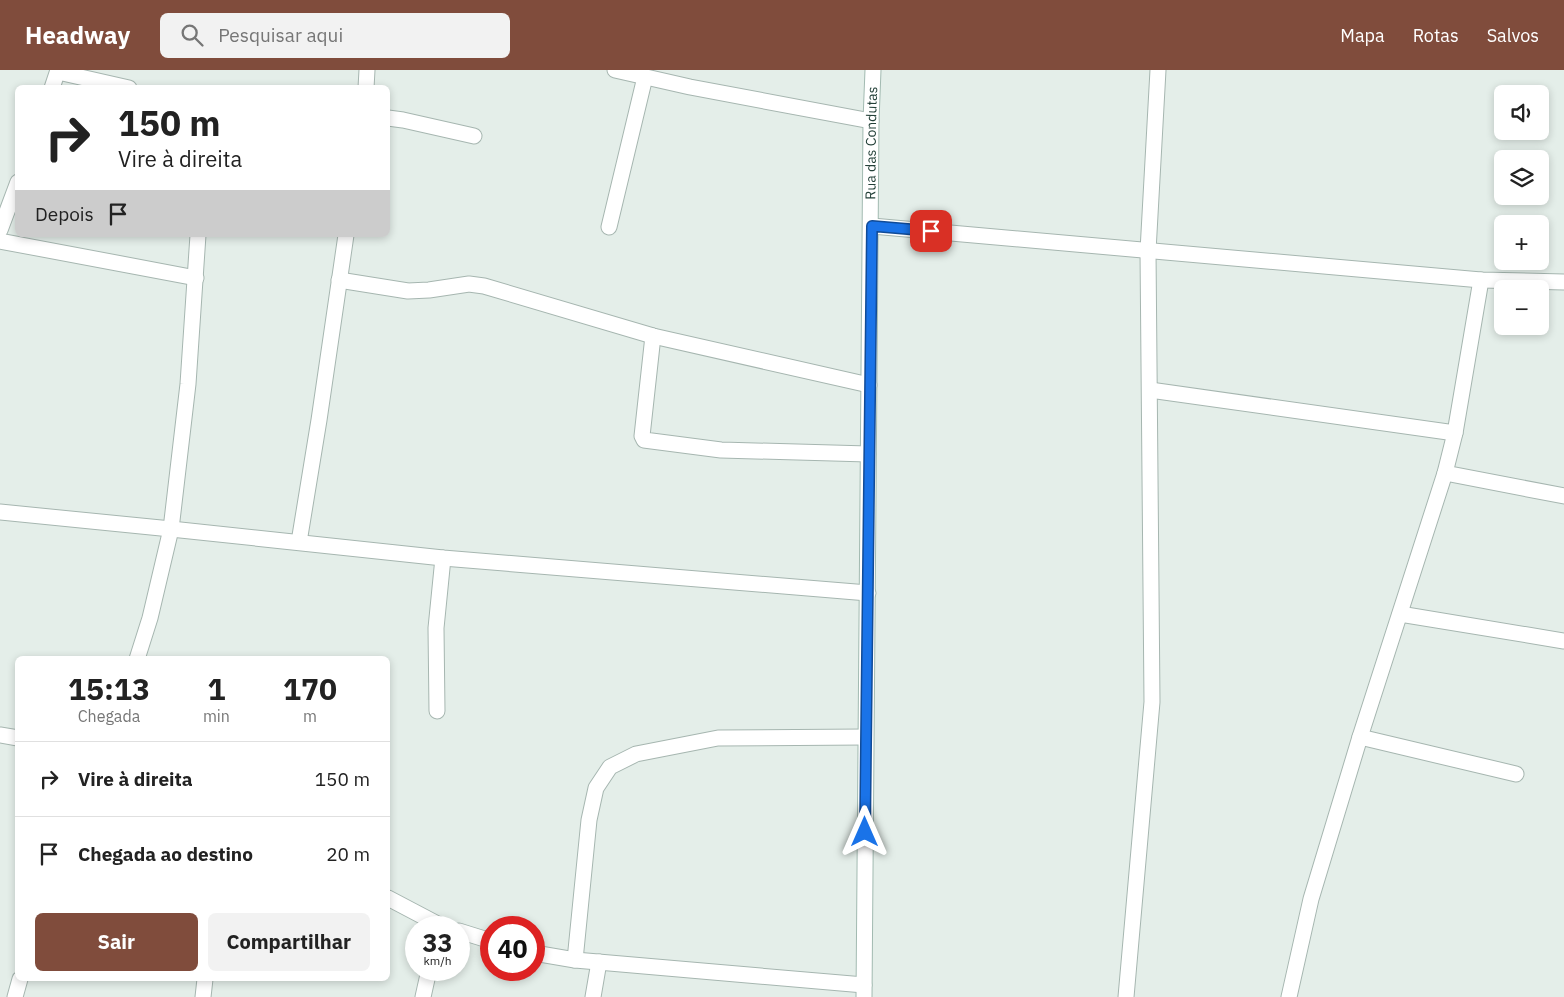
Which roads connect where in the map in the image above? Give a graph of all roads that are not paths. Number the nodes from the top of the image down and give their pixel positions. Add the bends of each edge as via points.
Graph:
1 (367, 70) edge
2 (614, 70) edge
3 (873, 70) edge
4 (1158, 70) edge
5 (58, 71) edge
6 (645, 77) junction
7 (53, 85) edge
8 (116, 85) edge
9 (366, 85) edge
10 (390, 118) edge
11 (871, 121) junction
12 (474, 136) dead end
13 (15, 190) edge
14 (872, 226) junction
15 (609, 227) dead end
16 (0, 230) edge
17 (198, 237) edge
18 (346, 237) edge
19 (0, 241) edge
20 (1148, 251) junction
21 (196, 278) junction
22 (339, 280) junction
23 (1481, 280) junction
24 (1564, 282) edge
25 (653, 336) junction
26 (869, 385) junction
27 (1150, 390) junction
28 (1455, 434) junction
29 (868, 454) junction
30 (1444, 473) junction
31 (1564, 496) edge
32 (0, 512) edge
33 (171, 528) junction
34 (300, 542) junction
35 (443, 558) junction
36 (868, 593) junction
37 (1400, 614) junction
38 (1564, 641) edge
39 (138, 656) edge
40 (437, 711) dead end
41 (0, 734) edge
42 (15, 737) edge
43 (865, 737) junction
44 (1360, 737) junction
45 (1516, 774) dead end
46 (390, 899) edge
47 (422, 916) edge
48 (545, 955) edge
49 (575, 960) junction
50 (599, 962) junction
51 (19, 981) edge
52 (205, 981) edge
53 (427, 981) edge
54 (864, 991) edge
55 (15, 997) edge
56 (203, 997) edge
57 (423, 997) edge
58 (593, 997) edge
59 (1126, 997) edge
60 (1290, 997) edge

1 - 9 street
2 - 6 street
3 - 11 street, Rua das Condutas
4 - 20 street
5 - 7 street
5 - 8 street
6 - 11 street
6 - 15 street
10 - 12 street
11 - 14 street, Rua das Condutas
13 - 16 street
14 - 20 street
14 - 26 street, Rua das Condutas
17 - 21 street
18 - 22 street
19 - 21 street
20 - 23 street
20 - 27 street
21 - 33 street via 188,384
22 - 25 street via 408,291 469,284 484,286
22 - 34 street
23 - 24 street
23 - 28 street
25 - 26 street
25 - 29 street via 644,440 721,450
26 - 29 street, Rua das Condutas
27 - 28 street
27 - 59 street via 1152,702
28 - 30 street
29 - 36 street, Rua das Condutas
30 - 31 street
30 - 37 street
32 - 33 street
33 - 34 street
33 - 39 street
34 - 35 street
35 - 36 street
35 - 40 street via 436,628
36 - 43 street, Rua das Condutas
37 - 38 street
37 - 44 street
41 - 42 street
43 - 49 street via 718,738 636,754 610,768 596,788 589,820
43 - 54 street, Rua das Condutas
44 - 45 street
44 - 60 street via 1311,899
46 - 47 street
48 - 49 street
49 - 50 street
50 - 54 street
50 - 58 street
51 - 55 street
52 - 56 street
53 - 57 street

